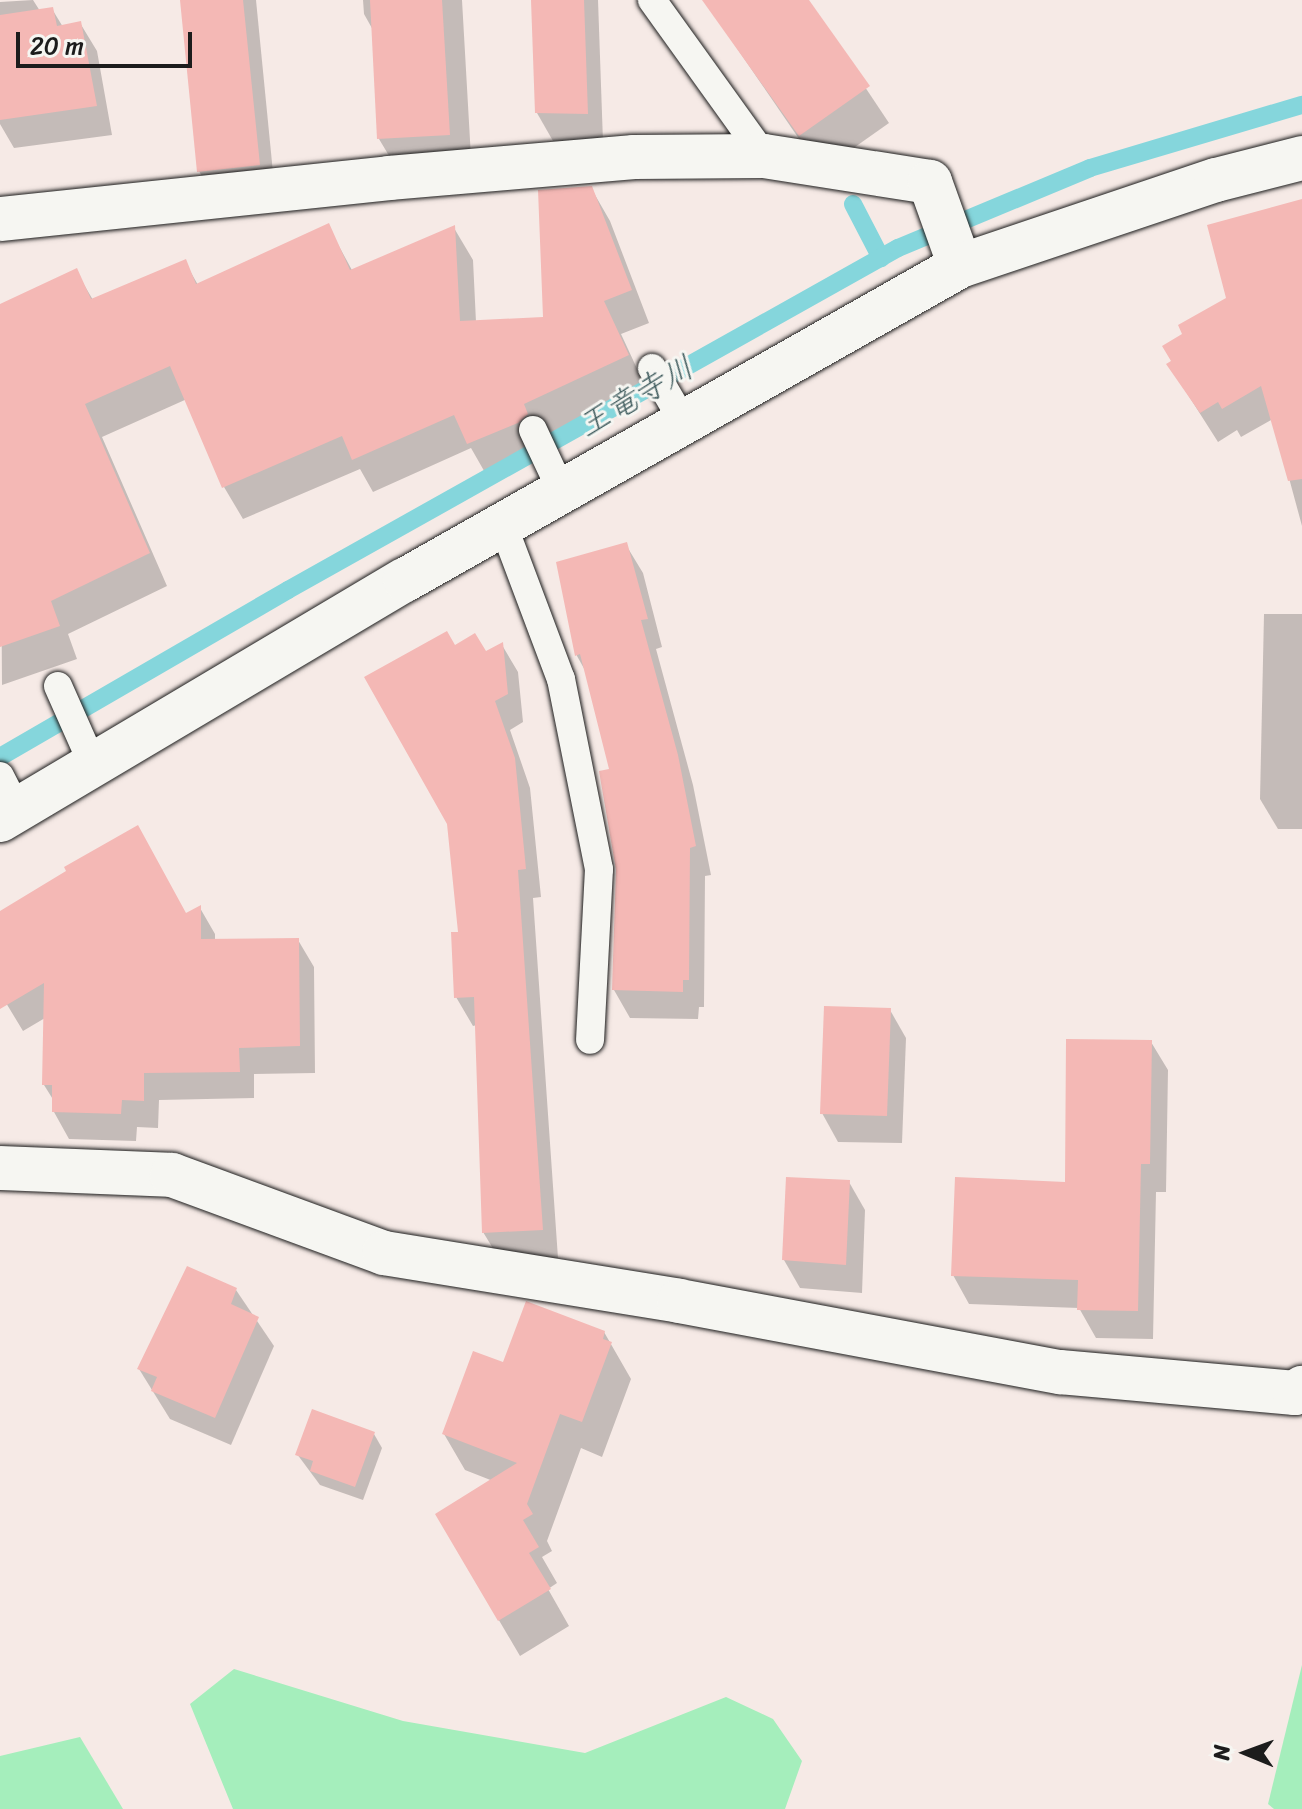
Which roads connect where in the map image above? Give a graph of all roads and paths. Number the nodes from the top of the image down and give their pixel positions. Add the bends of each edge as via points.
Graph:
1 (652, 0) edge
2 (764, 156) junction
3 (1302, 158) edge
4 (0, 219) edge
5 (956, 257) junction
6 (652, 368) dead end
7 (678, 412) junction
8 (533, 430) dead end
9 (556, 479) junction
10 (503, 525) junction
11 (62, 696) dead end
12 (87, 752) junction
13 (5, 797) edge
14 (590, 1040) dead end
15 (0, 1168) edge
16 (1302, 1388) edge

1 - 2 lane
2 - 4 street via 619,159
2 - 5 street via 930,182
3 - 5 street
5 - 7 street
6 - 7 lane
7 - 9 street
8 - 9 lane
9 - 10 street
10 - 12 street
10 - 14 lane via 561,679 599,869
11 - 12 lane
12 - 13 street
15 - 16 street via 172,1175 384,1253 648,1295 1060,1372 1295,1393

